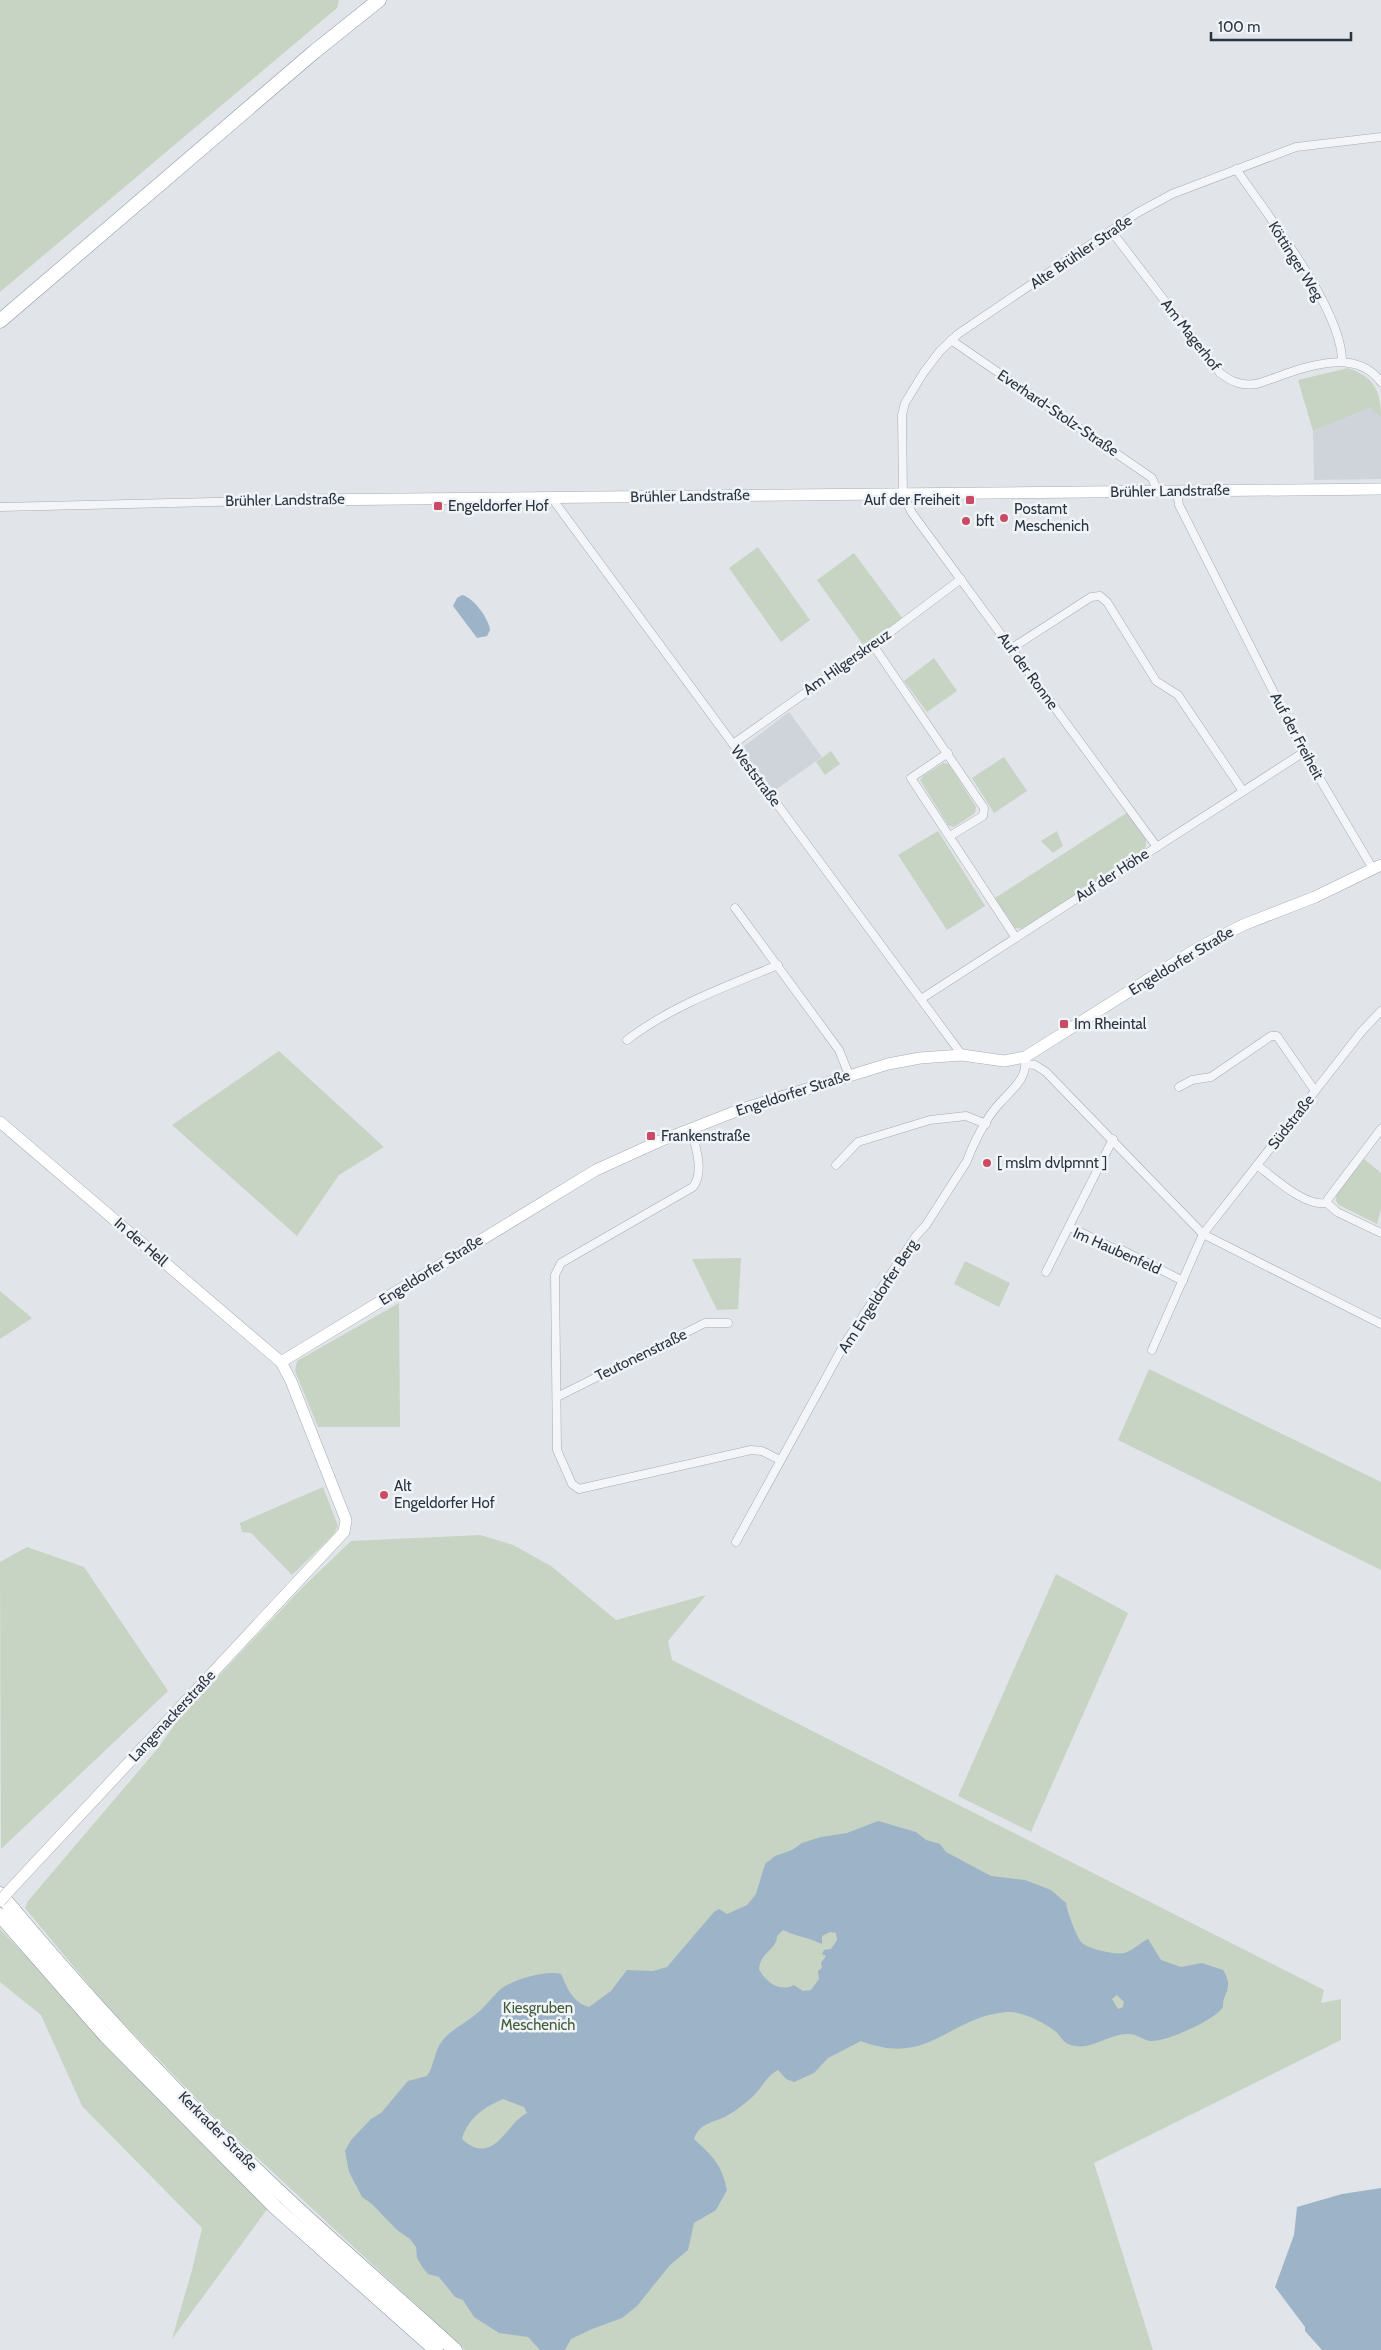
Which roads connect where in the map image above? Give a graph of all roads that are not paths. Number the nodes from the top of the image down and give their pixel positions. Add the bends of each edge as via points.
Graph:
1 (379, 0) edge
2 (1381, 137) edge
3 (1236, 169) junction
4 (1112, 232) junction
5 (0, 321) edge
6 (951, 340) junction
7 (1342, 361) junction
8 (1380, 380) edge
9 (1381, 489) edge
10 (1158, 492) junction
11 (1177, 492) junction
12 (903, 494) junction
13 (551, 497) junction
14 (302, 500) joint
15 (0, 507) edge
16 (961, 579) junction
17 (873, 645) junction
18 (1012, 648) junction
19 (733, 744) junction
20 (1304, 752) junction
21 (948, 753) junction
22 (1243, 791) junction
23 (950, 836) junction
24 (1156, 846) junction
25 (1377, 867) edge
26 (735, 908) dead end
27 (1016, 938) junction
28 (778, 965) junction
29 (921, 999) junction
30 (1381, 1011) edge
31 (627, 1040) dead end
32 (962, 1055) junction
33 (1025, 1060) junction
34 (849, 1075) junction
35 (1179, 1087) dead end
36 (1315, 1090) junction
37 (0, 1122) edge
38 (986, 1124) junction
39 (691, 1128) junction
40 (1381, 1129) edge
41 (1113, 1139) junction
42 (836, 1165) dead end
43 (1257, 1165) junction
44 (1328, 1203) junction
45 (1070, 1227) junction
46 (1381, 1233) edge
47 (1203, 1234) junction
48 (1046, 1272) dead end
49 (1182, 1281) junction
50 (728, 1322) dead end
51 (1381, 1324) edge
52 (1152, 1350) dead end
53 (281, 1362) junction
54 (557, 1397) junction
55 (780, 1460) junction
56 (736, 1542) dead end
57 (3, 1896) edge
58 (0, 1915) edge
59 (436, 2350) edge
60 (455, 2350) edge

1 - 5 highway
2 - 3 street, Alte Brühler Straße via 1296,147
3 - 4 street, Alte Brühler Straße via 1172,194 1137,213
3 - 7 street, Köttinger Weg via 1309,275 1334,329
4 - 6 street, Alte Brühler Straße
4 - 7 street, Am Magerhof via 1220,373 1230,380 1244,385 1256,384
6 - 10 street, Everhard-Stolz-Straße via 1152,478
6 - 12 street, Alte Brühler Straße via 924,372 905,403 902,415
7 - 8 street, Am Magerhof via 1362,365
9 - 11 street, Brühler Landstraße
10 - 11 street, Brühler Landstraße
10 - 12 street, Brühler Landstraße
11 - 20 street, Auf der Freiheit via 1179,505
12 - 13 street, Brühler Landstraße
12 - 16 street, Auf der Ronne via 912,513
13 - 14 street, Brühler Landstraße
13 - 19 street, Weststraße
14 - 15 street, Brühler Landstraße
16 - 17 street, Am Hilgerskreuz
16 - 18 street, Auf der Ronne
17 - 19 street, Am Hilgerskreuz
17 - 21 street
18 - 22 street via 1091,597 1100,596 1107,602 1156,681 1178,695
18 - 24 street, Auf der Ronne
19 - 29 street, Weststraße
20 - 22 street, Auf der Höhe
20 - 25 street, Auf der Freiheit
21 - 23 street via 985,812
21 - 23 street via 911,778
22 - 24 street, Auf der Höhe
23 - 27 street
24 - 27 street, Auf der Höhe
25 - 33 street, Engeldorfer Straße via 1315,897 1242,925 1198,948
26 - 28 street
27 - 29 street, Auf der Höhe
28 - 31 street via 716,990 650,1024
28 - 34 street via 839,1050
29 - 32 street, Weststraße
30 - 36 street, Südstraße
32 - 33 street, Engeldorfer Straße
32 - 34 street, Engeldorfer Straße via 920,1058
33 - 38 street, Am Engeldorfer Berg via 1024,1075
33 - 41 street via 1046,1072
34 - 39 street, Engeldorfer Straße
35 - 36 street via 1192,1080 1211,1077 1271,1036 1277,1036
36 - 43 street, Südstraße
37 - 53 street, In der Hell
38 - 42 street via 966,1116 930,1120 858,1142
38 - 55 street, Am Engeldorfer Berg via 967,1161 926,1225 845,1343
39 - 53 street, Engeldorfer Straße via 596,1170
39 - 54 street via 699,1171 693,1187 557,1268
40 - 44 street via 1343,1176
41 - 45 street
41 - 47 street
43 - 44 street via 1289,1190 1316,1203
43 - 47 street, Südstraße
44 - 46 street via 1337,1212
45 - 48 street, Im Haubenfeld
45 - 49 street, Im Haubenfeld
47 - 49 street
47 - 51 street
49 - 52 street
50 - 54 street, Teutonenstraße via 705,1323
53 - 57 street, Langenackerstraße via 346,1520 344,1532
54 - 55 street via 557,1450 572,1484 579,1489 751,1450 762,1451
55 - 56 street, Am Engeldorfer Berg
57 - 60 highway, Kerkrader Straße via 114,2025 199,2113 285,2197
58 - 59 highway, Kerkrader Straße via 105,2035 276,2207

